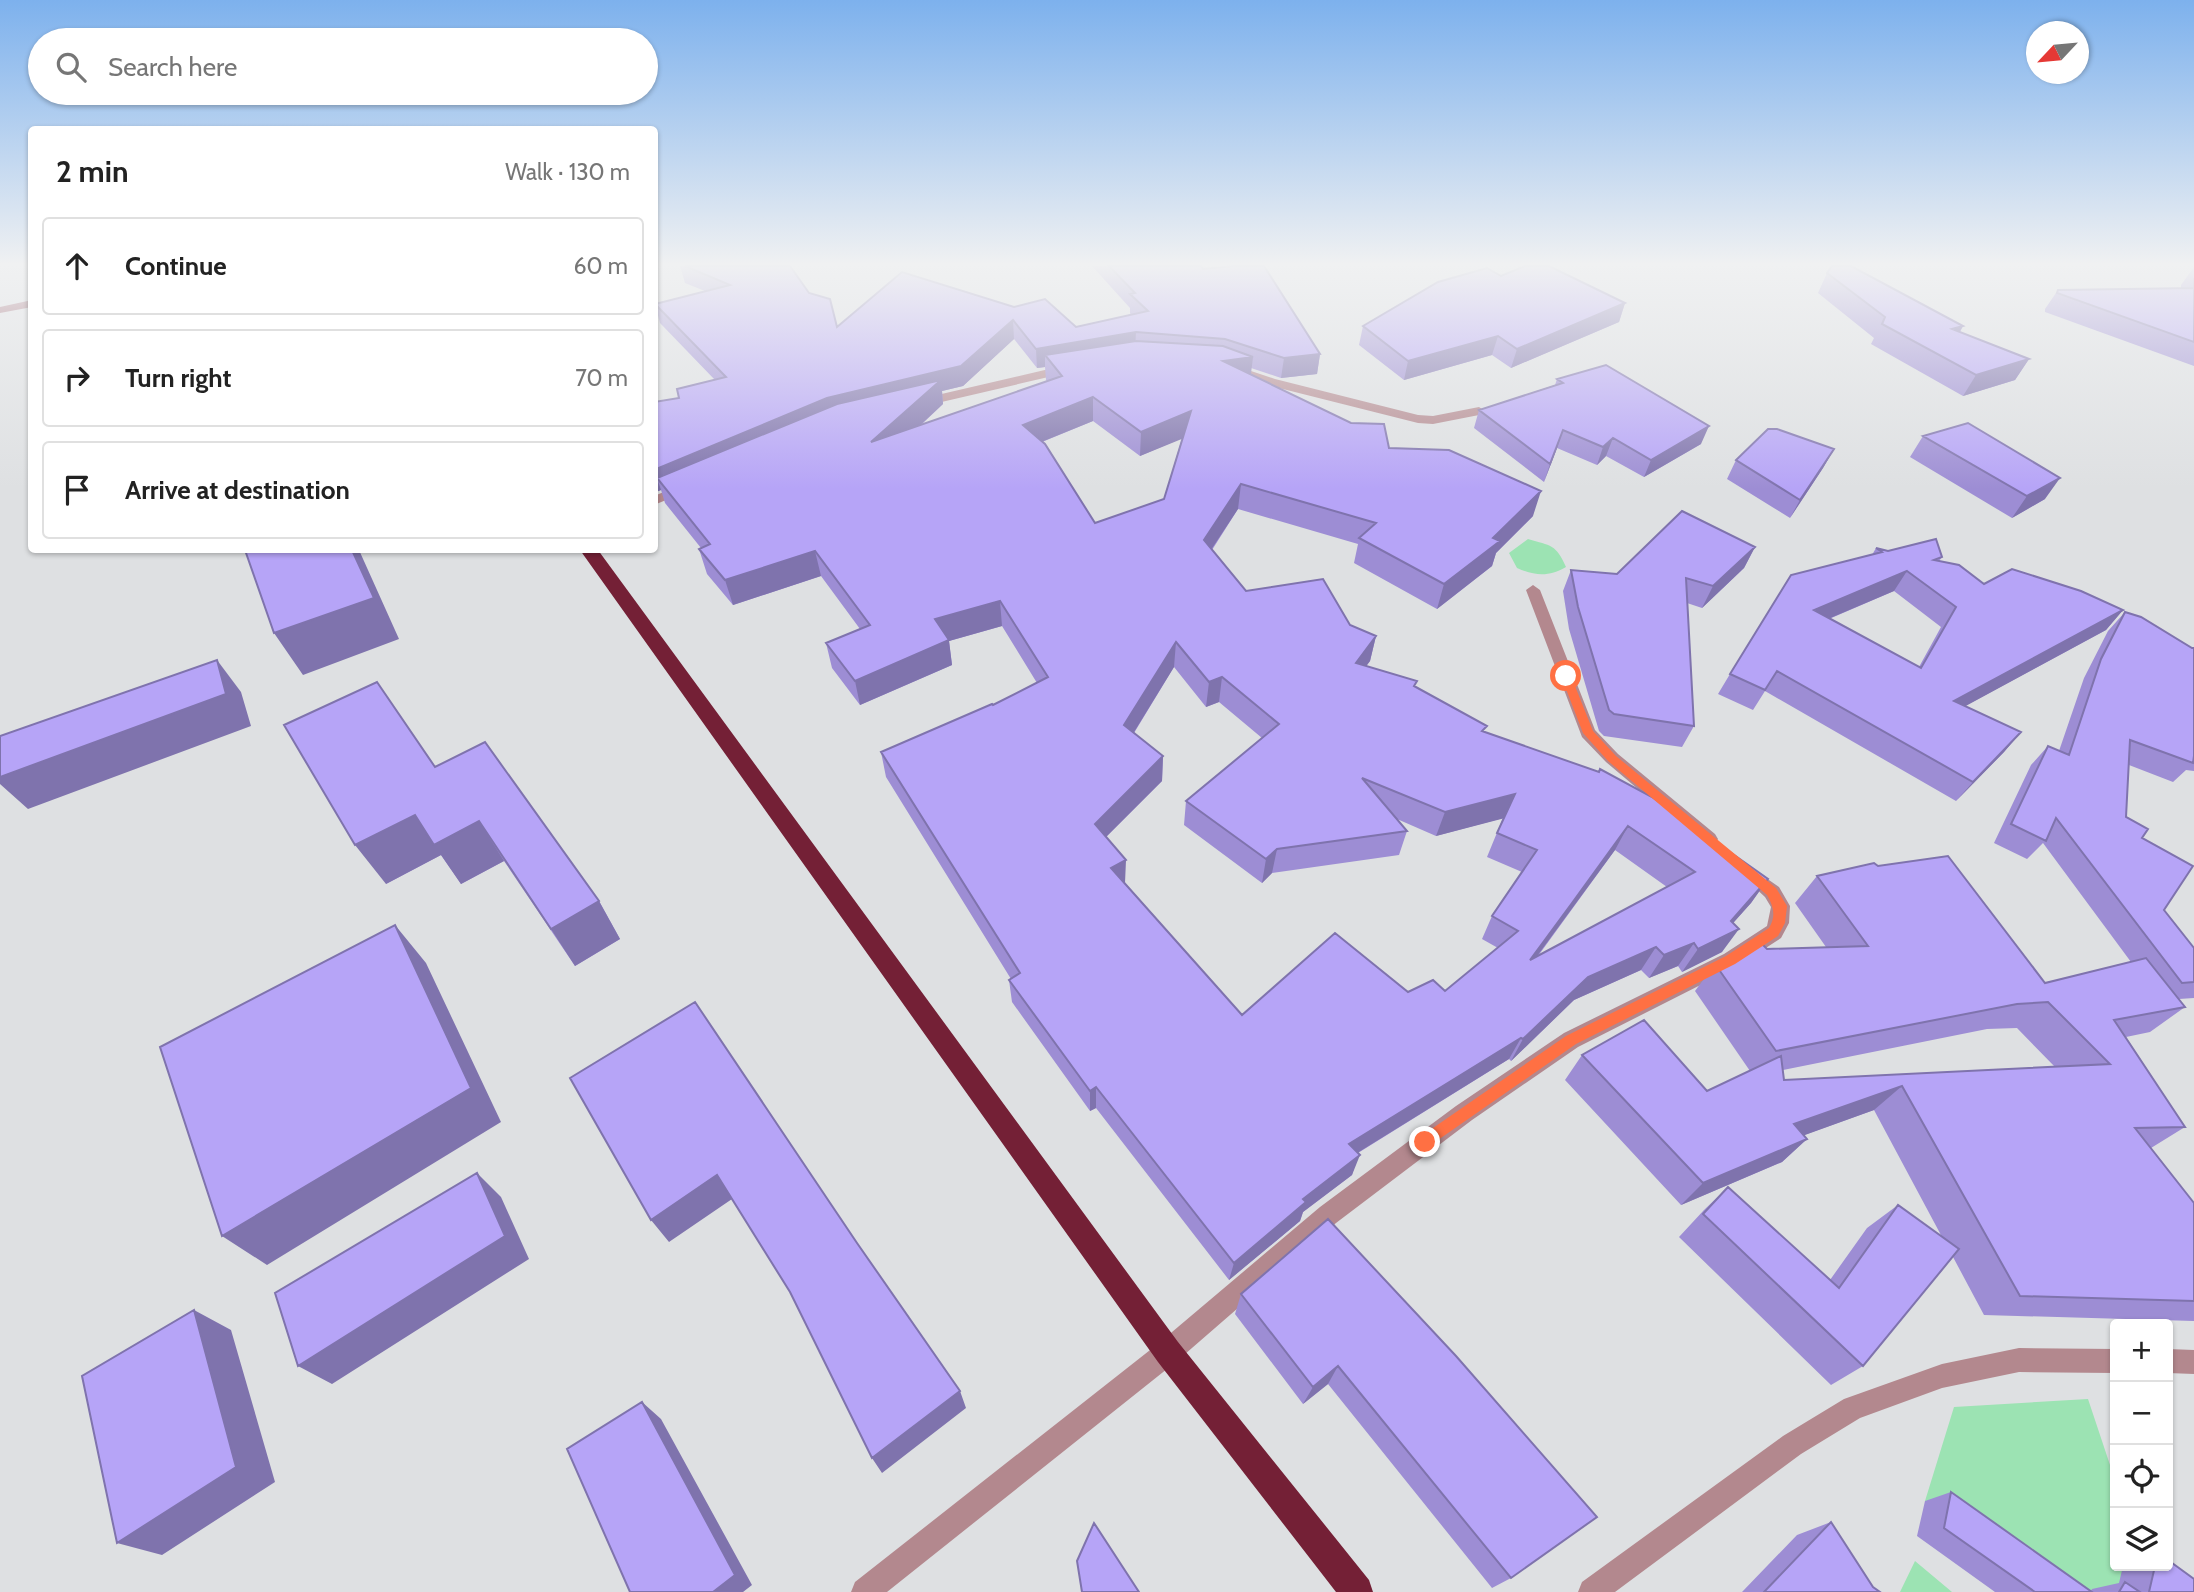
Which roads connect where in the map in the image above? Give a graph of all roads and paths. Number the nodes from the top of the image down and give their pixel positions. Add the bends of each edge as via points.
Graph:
1 (1223, 365) edge
2 (1084, 366) edge
3 (903, 407) edge
4 (1479, 411) edge
5 (691, 485) edge
6 (658, 499) edge
7 (591, 553) edge
8 (1533, 590) dead end
9 (1168, 1352) junction
10 (2110, 1361) edge
11 (2173, 1362) edge
12 (2194, 1362) edge
13 (865, 1592) edge
14 (1357, 1592) edge
15 (1592, 1592) edge

1 - 4 street via 1271,382 1418,419
2 - 3 street
5 - 6 street
7 - 9 highway
8 - 9 street via 1588,733 1772,892 1781,906 1779,923 1774,932 1731,960 1571,1040 1464,1113 1328,1215
9 - 13 street
9 - 14 highway
10 - 15 street via 2019,1360 1942,1376 1853,1408 1792,1445
11 - 12 street

